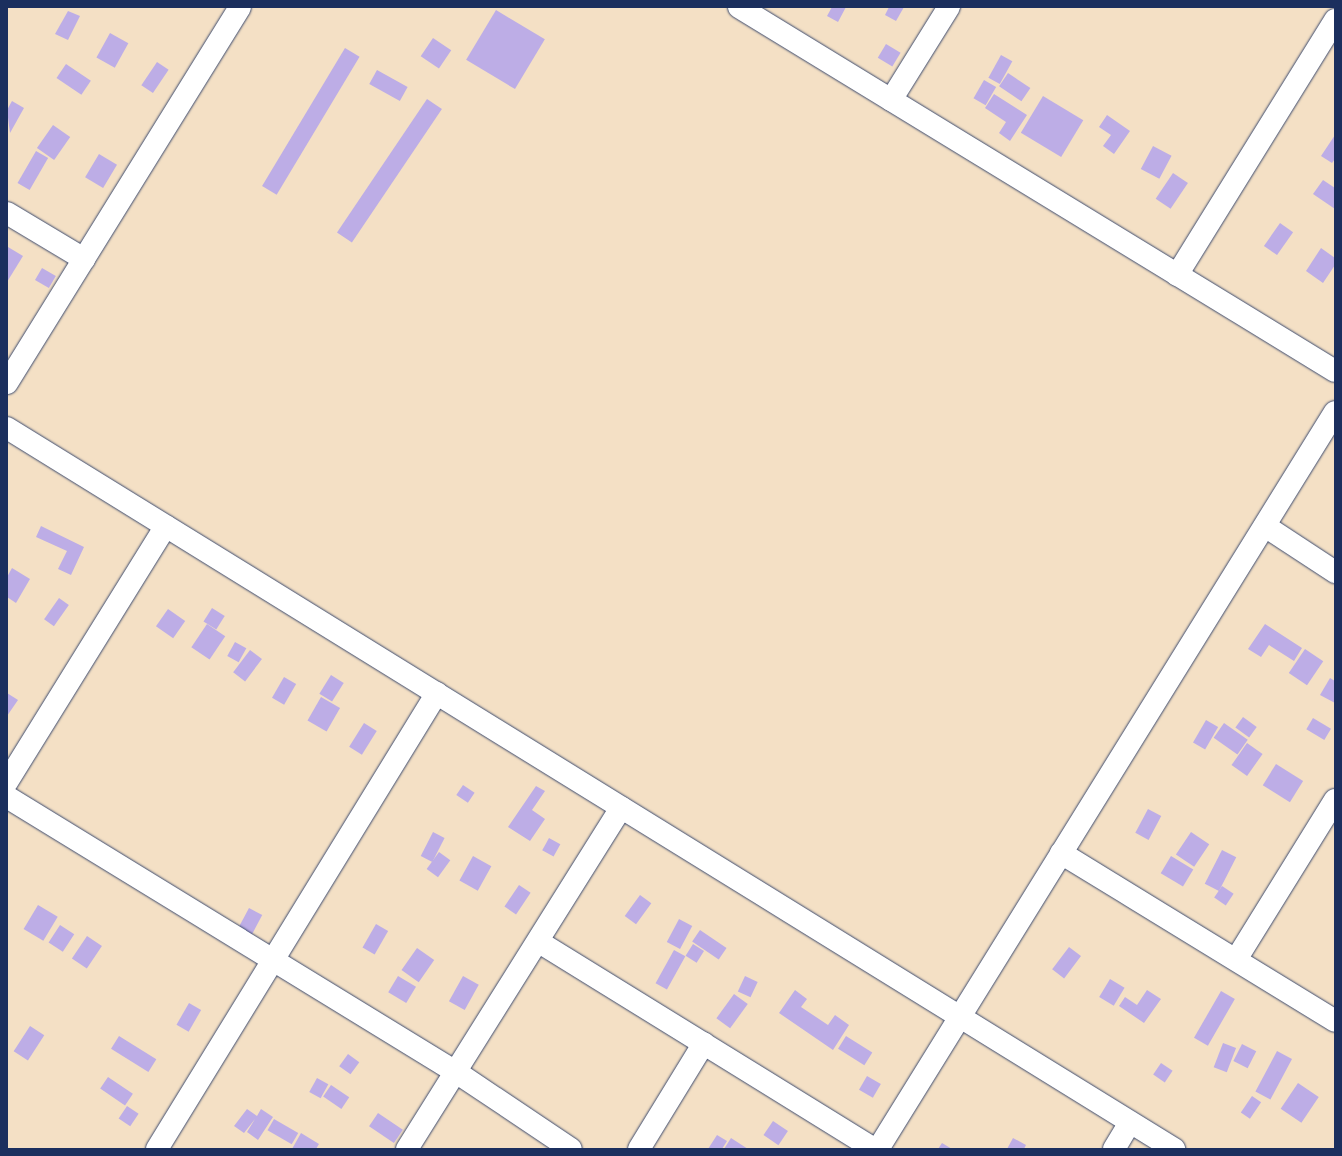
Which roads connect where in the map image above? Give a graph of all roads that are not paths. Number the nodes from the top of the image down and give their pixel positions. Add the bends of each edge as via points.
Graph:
1 (240, 7) edge
2 (739, 7) edge
3 (948, 7) edge
4 (1335, 20) edge
5 (891, 100) junction
6 (7, 213) edge
7 (84, 260) junction
8 (1177, 275) junction
9 (1335, 372) edge
10 (7, 383) edge
11 (1335, 412) edge
12 (7, 428) edge
13 (166, 526) junction
14 (1265, 526) junction
15 (1335, 572) edge
16 (437, 694) junction
17 (7, 782) edge
18 (7, 797) edge
19 (1335, 800) edge
20 (621, 808) junction
21 (1329, 823) edge
22 (1061, 853) junction
23 (539, 942) junction
24 (1238, 958) junction
25 (271, 960) junction
26 (960, 1017) junction
27 (1335, 1021) edge
28 (704, 1043) junction
29 (456, 1072) junction
30 (1130, 1122) junction
31 (157, 1149) edge
32 (408, 1149) edge
33 (571, 1149) edge
34 (639, 1149) edge
35 (874, 1149) edge
36 (878, 1149) edge
37 (1114, 1149) edge
38 (1174, 1149) edge

1 - 7 street
2 - 5 street
3 - 5 street
4 - 8 street
5 - 8 street
6 - 7 street
7 - 10 street
8 - 9 street
11 - 14 street
12 - 13 street
13 - 16 street
13 - 17 street
14 - 15 street
14 - 22 street
16 - 20 street
16 - 25 street
18 - 25 street
19 - 21 street
20 - 23 street
20 - 26 street
21 - 24 street
22 - 24 street
22 - 26 street
23 - 28 street
23 - 29 street
24 - 27 street
25 - 29 street
25 - 31 street
26 - 30 street
26 - 36 street
28 - 34 street
28 - 35 street
29 - 32 street
29 - 33 street
30 - 37 street
30 - 38 street

